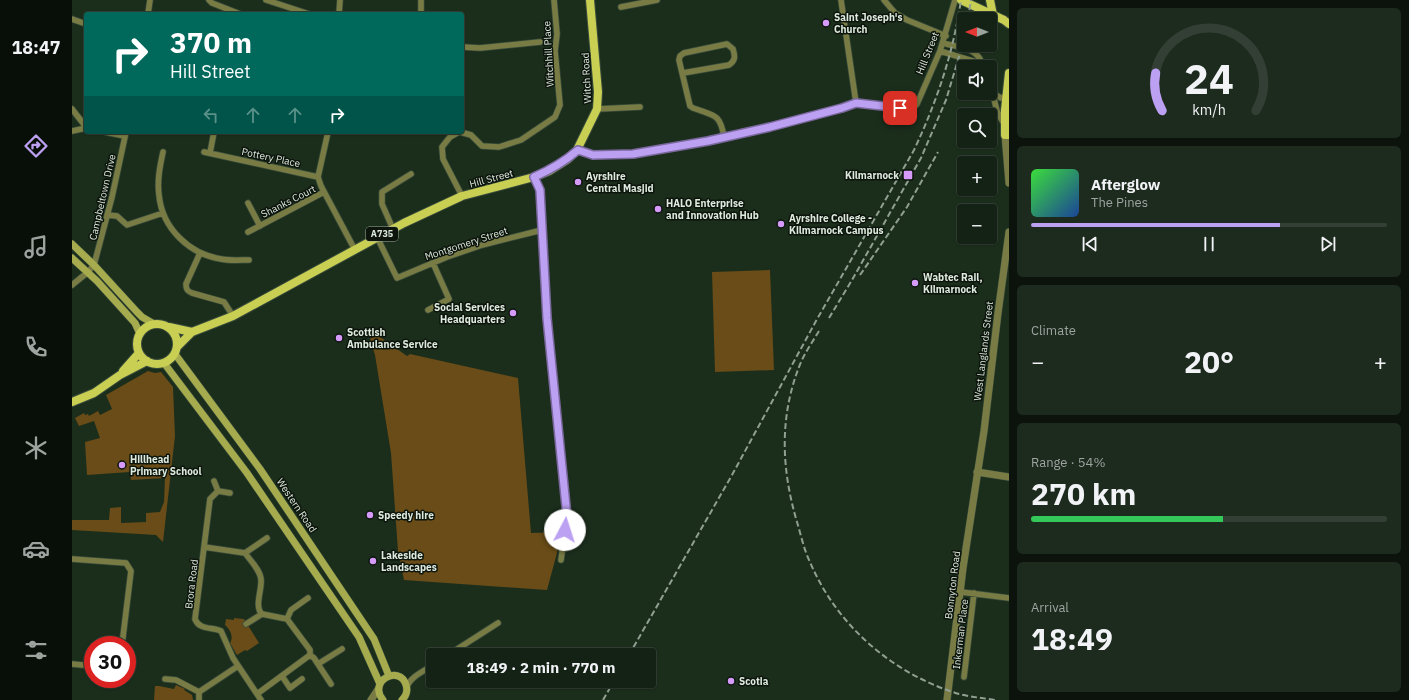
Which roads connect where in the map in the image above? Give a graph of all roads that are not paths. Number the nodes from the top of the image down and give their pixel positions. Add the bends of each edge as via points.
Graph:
1 (150, 0) edge
2 (209, 0) edge
3 (266, 0) edge
4 (340, 0) edge
5 (422, 0) edge
6 (554, 0) edge
7 (590, 0) edge
8 (657, 0) edge
9 (841, 0) edge
10 (884, 0) edge
11 (955, 0) edge
12 (961, 0) edge
13 (990, 0) edge
14 (621, 7) dead end
15 (148, 12) edge
16 (235, 12) edge
17 (302, 12) edge
18 (339, 12) edge
19 (420, 12) edge
20 (987, 12) edge
21 (992, 12) edge
22 (997, 17) edge
23 (72, 19) edge
24 (84, 23) edge
25 (1009, 24) edge
26 (946, 36) junction
27 (540, 42) dead end
28 (943, 43) junction
29 (464, 47) edge
30 (940, 51) junction
31 (969, 60) edge
32 (981, 60) edge
33 (683, 73) junction
34 (1009, 73) edge
35 (997, 96) edge
36 (1006, 96) junction
37 (994, 100) edge
38 (856, 103) junction
39 (640, 107) dead end
40 (72, 109) edge
41 (597, 109) junction
42 (84, 124) edge
43 (1004, 124) junction
44 (84, 128) edge
45 (72, 131) edge
46 (464, 133) edge
47 (125, 134) edge
48 (213, 134) edge
49 (328, 134) edge
50 (456, 134) edge
51 (1007, 135) edge
52 (724, 137) junction
53 (578, 150) junction
54 (163, 152) dead end
55 (411, 174) dead end
56 (318, 177) junction
57 (534, 177) junction
58 (1009, 183) edge
59 (324, 192) junction
60 (462, 196) junction
61 (248, 203) dead end
62 (163, 213) junction
63 (107, 215) junction
64 (260, 226) junction
65 (393, 228) junction
66 (542, 230) junction
67 (248, 232) dead end
68 (1009, 232) edge
69 (377, 237) junction
70 (72, 244) edge
71 (355, 250) junction
72 (200, 252) junction
73 (72, 258) edge
74 (88, 259) junction
75 (249, 260) dead end
76 (433, 263) junction
77 (94, 265) junction
78 (81, 266) junction
79 (88, 272) junction
80 (1006, 274) edge
81 (72, 285) edge
82 (428, 310) dead end
83 (233, 316) junction
84 (154, 324) junction
85 (169, 327) junction
86 (192, 332) junction
87 (140, 334) junction
88 (176, 350) junction
89 (139, 353) junction
90 (148, 361) junction
91 (164, 363) junction
92 (120, 375) junction
93 (72, 402) edge
94 (977, 472) junction
95 (1009, 477) edge
96 (214, 481) dead end
97 (218, 491) junction
98 (230, 492) dead end
99 (267, 538) dead end
100 (204, 547) junction
101 (245, 553) junction
102 (72, 559) edge
103 (561, 560) dead end
104 (333, 577) junction
105 (323, 584) junction
106 (961, 592) junction
107 (974, 593) junction
108 (308, 598) dead end
109 (1009, 598) edge
110 (262, 614) junction
111 (287, 619) junction
112 (498, 623) dead end
113 (246, 624) dead end
114 (123, 636) edge
115 (459, 648) edge
116 (342, 649) dead end
117 (310, 656) junction
118 (72, 664) edge
119 (318, 664) junction
120 (84, 665) edge
121 (238, 666) junction
122 (426, 670) edge
123 (282, 676) junction
124 (389, 676) junction
125 (398, 676) junction
126 (964, 676) dead end
127 (413, 678) junction
128 (165, 679) dead end
129 (302, 679) dead end
130 (331, 684) dead end
131 (379, 686) junction
132 (407, 687) junction
133 (198, 692) junction
134 (257, 694) junction
135 (405, 699) edge
136 (199, 700) edge
137 (261, 700) edge
138 (371, 700) edge
139 (383, 700) edge
140 (947, 700) edge

1 - 15 street
2 - 16 street
3 - 17 street
4 - 18 street
5 - 19 street
6 - 46 street, Witchhill Place via 560,105 555,117 521,140 499,147 482,146 471,135
7 - 41 main road, Witch Road / A735 via 598,92
8 - 14 street
9 - 38 street
10 - 26 street via 895,13 907,20
11 - 26 street, Hill Street
12 - 20 main road
13 - 21 main road
22 - 25 main road
23 - 24 street
26 - 28 street, Hill Street
27 - 29 street
28 - 30 street, Hill Street
28 - 32 street via 975,52
30 - 31 street
30 - 38 street, Hill Street via 913,108
33 - 33 street via 729,65 734,62 733,49 726,44 684,53 679,60
33 - 52 street via 690,106 717,117 721,122
34 - 36 main road
35 - 36 street via 1001,98
36 - 43 main road
37 - 43 street
38 - 52 street, Hill Street
39 - 41 street
40 - 42 street
41 - 53 main road, Witch Road / A735
43 - 51 main road
44 - 45 street
47 - 63 street, Campbeltown Drive
48 - 56 street, Pottery Place via 207,153
49 - 56 street
50 - 60 street, Witchhill Place via 442,147 443,159
51 - 58 street
52 - 53 street, Hill Street via 633,154 593,155
53 - 57 main road, Hill Street / A735 via 549,171
54 - 62 street via 158,181
55 - 65 street via 382,192 382,204
56 - 59 street
57 - 60 main road, Hill Street / A735
57 - 66 street via 540,190
59 - 64 street, Shanks Court
59 - 71 street
60 - 65 main road, Hill Street / A735
61 - 64 street, Shanks Court
62 - 63 street via 127,225 117,216
62 - 72 street via 181,239
63 - 77 street, Campbeltown Drive
64 - 67 street, Shanks Court
65 - 69 main road, Hill Street / A735
66 - 76 street, Montgomery Street via 482,245
66 - 103 street via 547,318 567,516
68 - 80 street, West Langlands Street
69 - 71 main road, Hill Street / A735
69 - 76 street, Montgomery Street via 397,278
70 - 74 main road
71 - 83 main road, Hill Street / A735
72 - 75 street via 221,259
72 - 83 street via 186,289 188,292 224,302
73 - 78 main road
74 - 77 main road
74 - 78 main road
76 - 82 street via 450,299
77 - 79 street
77 - 84 main road via 142,317
78 - 79 main road
79 - 81 street
79 - 87 main road via 136,323
80 - 94 street, West Langlands Street
83 - 86 main road, Hill Street / A735
84 - 85 main road
84 - 87 main road via 142,330
85 - 86 main road
85 - 88 main road via 177,340
86 - 88 main road, Hill Street / A735
87 - 89 main road via 137,344
88 - 91 main road, A735
88 - 104 main road, Western Road
89 - 90 main road
89 - 92 main road
90 - 91 main road
90 - 92 main road
91 - 105 main road via 247,473
92 - 93 main road via 94,392
94 - 95 street
94 - 106 street, Bonnyton Road
96 - 97 street
97 - 98 street
97 - 100 street, Brora Road via 210,499
99 - 101 street
100 - 101 street
100 - 121 street, Brora Road via 195,620 202,627 221,631
101 - 110 street via 262,580 258,608
102 - 114 street via 126,563 131,570
104 - 105 main road
104 - 124 main road, Western Road via 374,638
105 - 131 main road via 359,637
106 - 107 street
106 - 140 street, Bonnyton Road
107 - 109 street
107 - 126 street, Inkerman Place
108 - 111 street via 291,610
110 - 111 street
110 - 113 street
111 - 117 street via 310,650
112 - 115 street
116 - 119 street
117 - 119 street
117 - 123 street
118 - 120 street
119 - 130 street
121 - 133 street
121 - 134 street, Brora Road
122 - 127 street
123 - 129 street via 290,688
123 - 134 street
124 - 125 main road
124 - 131 main road
125 - 127 street
125 - 132 main road
127 - 132 street
128 - 133 street via 176,680
131 - 138 street
131 - 139 main road
132 - 135 main road
133 - 136 street
134 - 137 street, Brora Road

